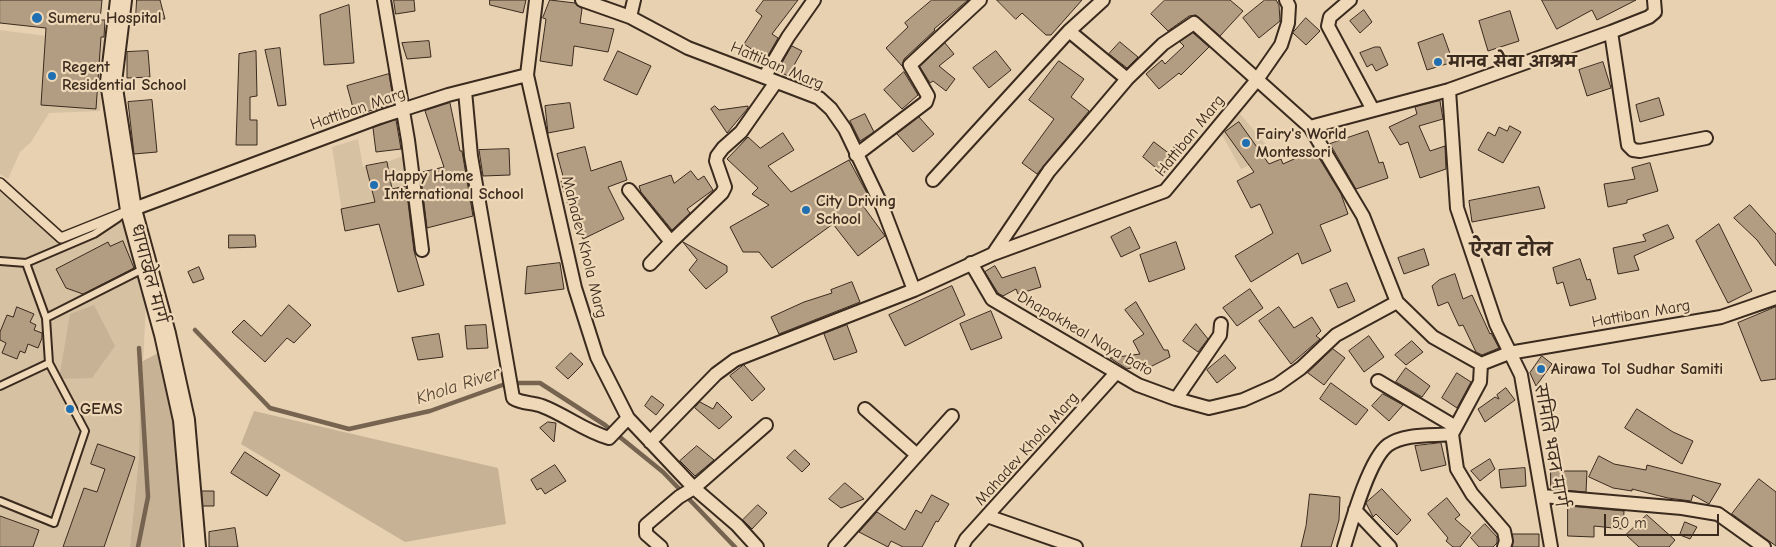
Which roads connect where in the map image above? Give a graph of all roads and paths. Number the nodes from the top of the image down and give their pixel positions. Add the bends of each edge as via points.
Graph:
1 (121, 0) edge
2 (384, 0) edge
3 (536, 0) edge
4 (582, 0) edge
5 (634, 0) edge
6 (814, 0) edge
7 (980, 0) edge
8 (1103, 0) edge
9 (1286, 0) edge
10 (1350, 0) edge
11 (1654, 0) edge
12 (630, 17) junction
13 (1069, 31) junction
14 (1611, 32) junction
15 (527, 75) junction
16 (771, 79) junction
17 (1128, 79) junction
18 (1256, 81) junction
19 (1449, 90) junction
20 (465, 91) junction
21 (1374, 110) junction
22 (402, 112) junction
23 (1310, 127) junction
24 (1706, 138) dead end
25 (856, 154) junction
26 (933, 180) dead end
27 (0, 183) edge
28 (629, 190) dead end
29 (131, 210) junction
30 (671, 242) junction
31 (422, 250) dead end
32 (993, 254) junction
33 (0, 261) edge
34 (26, 262) junction
35 (971, 263) junction
36 (650, 264) dead end
37 (146, 267) junction
38 (914, 290) junction
39 (1776, 298) edge
40 (1397, 302) junction
41 (46, 318) junction
42 (1221, 324) dead end
43 (1509, 353) junction
44 (49, 363) junction
45 (1481, 364) junction
46 (1116, 374) junction
47 (1378, 381) dead end
48 (0, 386) edge
49 (1176, 399) junction
50 (865, 409) dead end
51 (952, 416) dead end
52 (628, 418) junction
53 (766, 425) dead end
54 (1453, 430) junction
55 (650, 442) junction
56 (917, 454) junction
57 (687, 492) junction
58 (1543, 496) junction
59 (0, 501) edge
60 (1355, 510) junction
61 (987, 516) junction
62 (195, 547) edge
63 (661, 547) edge
64 (757, 547) edge
65 (835, 547) edge
66 (962, 547) edge
67 (1076, 547) edge
68 (1344, 547) edge
69 (1390, 547) edge
70 (1504, 547) edge
71 (1551, 547) edge
72 (1764, 547) edge

1 - 29 main road, धापाखेल मार्ग via 111,82
2 - 22 street
3 - 15 street
4 - 12 street, Hattiban Marg
5 - 12 street
6 - 16 street via 788,37
7 - 25 street via 910,65 928,99
8 - 13 street
9 - 18 street, Hattiban Marg via 1288,23 1281,45
10 - 21 street via 1330,16 1328,26
11 - 14 street via 1654,12 1650,17
12 - 16 street, Hattiban Marg via 688,48
13 - 17 street
13 - 26 street
14 - 19 street
14 - 24 street via 1628,145 1640,151
15 - 20 street, Hattiban Marg
15 - 52 street, Mahadev Khola Marg via 575,288 596,357
16 - 25 street, Hattiban Marg via 819,98 845,129
16 - 30 street via 741,132 718,156 716,161 725,187 722,193
17 - 18 street via 1163,44 1194,23
17 - 32 street via 1049,172
18 - 23 street
18 - 32 street, Hattiban Marg via 1165,191
19 - 21 street
19 - 43 street, समिति भवन मार्ग via 1457,208
20 - 22 street, Hattiban Marg
20 - 52 street via 471,156 512,398 542,406 587,431 609,438
21 - 23 street
22 - 29 street, Hattiban Marg via 380,117
22 - 31 street
23 - 40 street via 1363,216
25 - 38 street, Hattiban Marg via 882,206
27 - 29 street via 61,238
28 - 30 street
29 - 34 lane via 94,234
29 - 37 main road, धापाखेल मार्ग
30 - 36 street
32 - 35 street, Hattiban Marg
33 - 34 lane
34 - 41 lane
35 - 38 street, Hattiban Marg
35 - 46 street, Dhapakheal Naya bato via 992,299
37 - 41 lane
37 - 62 main road, धापाखेल मार्ग via 184,420
38 - 55 street, Hattiban Marg via 735,360 716,374
39 - 43 street, Hattiban Marg via 1722,316
40 - 45 street via 1433,337
40 - 49 street, Dhapakheal Naya bato via 1336,335 1300,368 1260,393 1209,408
41 - 44 lane
42 - 49 street via 1220,335
43 - 45 street
43 - 58 street, समिति भवन मार्ग via 1521,375
44 - 48 lane
44 - 59 lane via 84,431 54,523
45 - 54 street via 1480,382
46 - 49 street, Dhapakheal Naya bato
46 - 61 street, Mahadev Khola Marg
47 - 54 street
50 - 56 street
51 - 56 street
52 - 55 street, Mahadev Khola Marg
53 - 57 street
54 - 60 street via 1407,438 1387,446 1366,482
54 - 70 street via 1457,469 1472,494 1504,531
55 - 57 street, Mahadev Khola Marg
56 - 65 street
57 - 63 street via 646,525 646,534
57 - 64 street, Mahadev Khola Marg via 737,525
58 - 71 street, समिति भवन मार्ग
58 - 72 street via 1718,514
60 - 68 street
60 - 69 street
61 - 66 street, Mahadev Khola Marg
61 - 67 street

